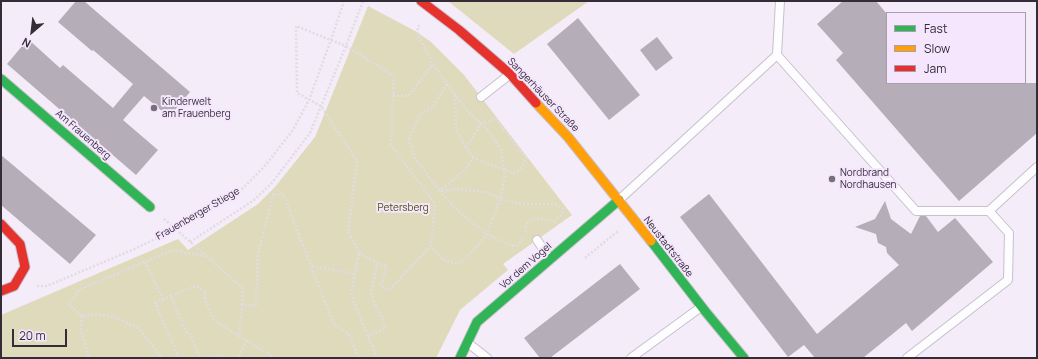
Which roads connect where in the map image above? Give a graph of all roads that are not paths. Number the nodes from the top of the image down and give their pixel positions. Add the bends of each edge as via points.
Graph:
1 (780, 1) edge
2 (422, 2) edge
3 (777, 55) junction
4 (510, 74) junction
5 (1, 79) edge
6 (481, 97) dead end
7 (1037, 167) edge
8 (619, 200) junction
9 (150, 208) road end
10 (989, 211) junction
11 (1, 224) edge
12 (537, 240) dead end
13 (550, 259) junction
14 (1, 291) edge
15 (701, 306) junction
16 (467, 343) junction
17 (460, 358) edge
18 (487, 358) edge
19 (631, 358) edge
20 (744, 358) edge
21 (907, 358) edge

1 - 3 lane
2 - 4 street, Sangerhäuser Straße
3 - 8 lane
3 - 10 lane via 916,211
4 - 6 lane
4 - 8 street, Sangerhäuser Straße via 568,136
5 - 9 street, Am Frauenberg
7 - 10 lane
8 - 13 street, Vor dem Vogel
8 - 15 street, Neustadtstraße
10 - 21 lane via 1009,234 1008,280
11 - 14 street via 20,244 25,267 14,286
12 - 13 lane
13 - 16 street, Vor dem Vogel via 478,322
15 - 19 lane
15 - 20 street, Neustadtstraße
16 - 17 street, Vor dem Vogel
16 - 18 lane

